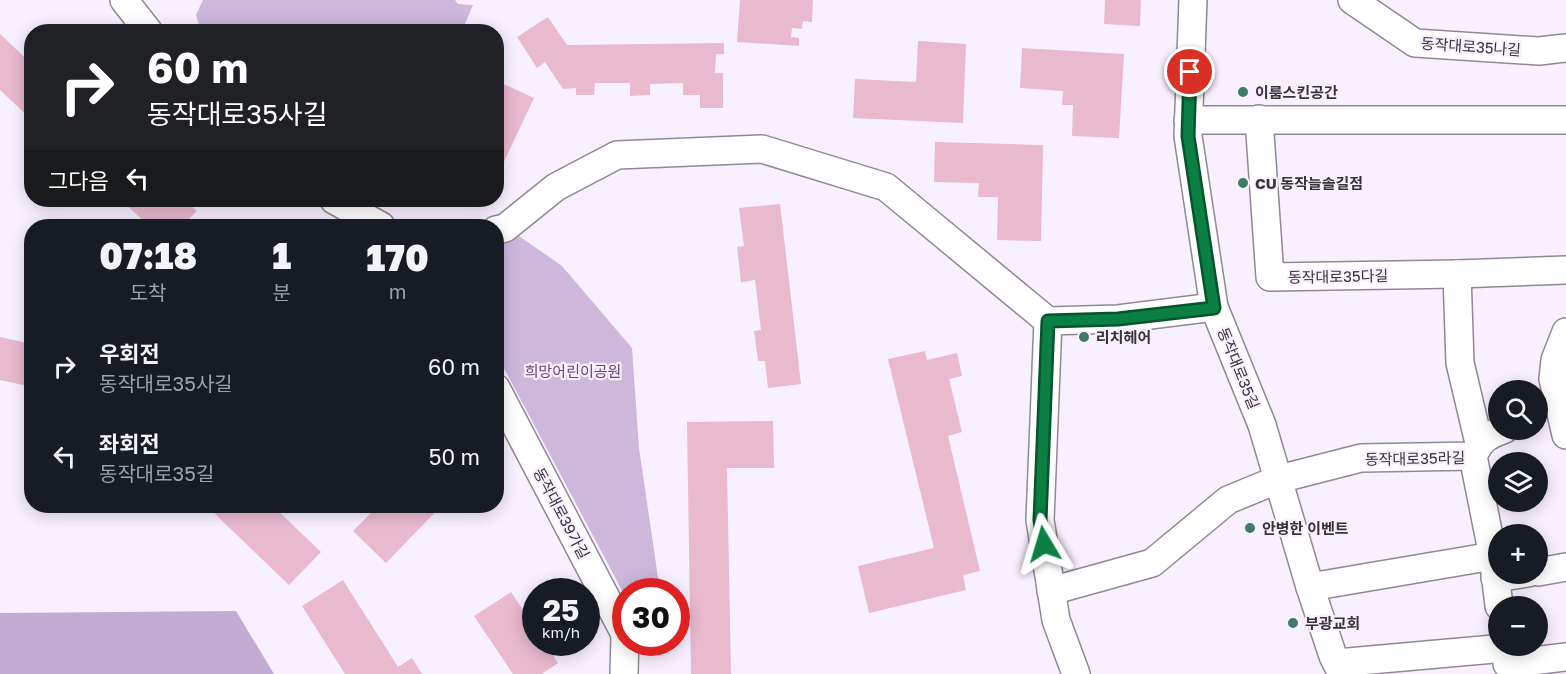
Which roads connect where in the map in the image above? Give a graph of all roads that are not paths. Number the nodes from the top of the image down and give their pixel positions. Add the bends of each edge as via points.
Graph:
1 (124, 0) edge
2 (1192, 0) edge
3 (1352, 0) edge
4 (143, 24) edge
5 (1566, 48) edge
6 (1259, 119) junction
7 (1188, 120) junction
8 (1566, 120) edge
9 (346, 207) edge
10 (368, 219) edge
11 (504, 228) edge
12 (1566, 270) edge
13 (1457, 274) junction
14 (1214, 308) junction
15 (1048, 321) junction
16 (1566, 332) edge
17 (504, 403) edge
18 (1554, 421) edge
19 (1488, 438) edge
20 (1476, 450) junction
21 (1279, 479) junction
22 (1488, 528) edge
23 (1566, 567) edge
24 (1488, 568) edge
25 (1548, 570) edge
26 (1310, 586) junction
27 (1051, 591) junction
28 (1566, 657) edge
29 (1506, 658) edge
30 (1339, 669) edge
31 (624, 674) edge
32 (1076, 674) edge

1 - 4 street
2 - 7 street, 동작대로35길
3 - 5 street, 동작대로35나길 via 1415,44 1539,51
6 - 7 street
6 - 8 street
6 - 13 street, 동작대로35다길 via 1270,277
7 - 14 street, 동작대로35길
9 - 10 street
11 - 15 street via 556,187 617,155 762,149 886,187
12 - 13 street, 동작대로35다길
13 - 20 street via 1460,363
14 - 15 street via 1118,319
14 - 21 street, 동작대로35길 via 1262,425
15 - 27 street via 1040,520
16 - 18 street via 1555,360
17 - 31 street, 동작대로39가길 via 626,634
19 - 20 street, 동작대로35라길
20 - 21 street, 동작대로35라길 via 1361,458
20 - 22 street
21 - 26 street, 동작대로35길
21 - 27 street, 동작대로35라길 via 1228,500 1152,563
23 - 25 street
24 - 26 street
26 - 30 street, 동작대로35길
27 - 32 street via 1056,620
28 - 29 street, 동작대로35길
29 - 30 street, 동작대로35길

